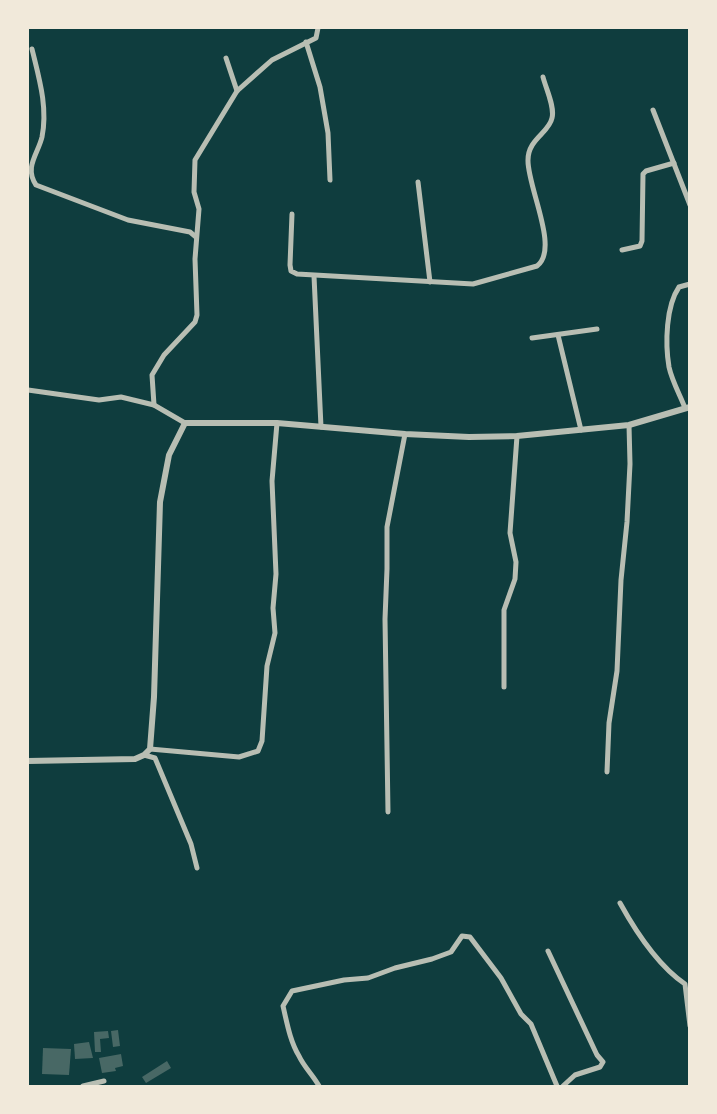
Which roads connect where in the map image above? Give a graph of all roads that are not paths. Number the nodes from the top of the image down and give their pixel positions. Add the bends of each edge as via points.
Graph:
1 (318, 28) edge
2 (306, 42) junction
3 (32, 49) dead end
4 (226, 58) dead end
5 (543, 77) dead end
6 (237, 91) junction
7 (653, 110) dead end
8 (674, 163) junction
9 (330, 180) dead end
10 (418, 182) dead end
11 (690, 205) edge
12 (292, 214) dead end
13 (196, 237) junction
14 (622, 250) dead end
15 (314, 276) junction
16 (430, 282) junction
17 (690, 284) edge
18 (597, 329) dead end
19 (558, 336) junction
20 (532, 338) dead end
21 (28, 390) edge
22 (154, 405) junction
23 (687, 408) edge
24 (185, 423) junction
25 (277, 423) junction
26 (629, 424) junction
27 (321, 426) junction
28 (580, 430) junction
29 (405, 434) junction
30 (517, 436) junction
31 (504, 686) dead end
32 (150, 749) junction
33 (144, 755) junction
34 (28, 761) edge
35 (606, 772) dead end
36 (388, 812) dead end
37 (197, 868) dead end
38 (620, 903) dead end
39 (548, 951) dead end
40 (690, 1026) edge
41 (104, 1081) dead end
42 (82, 1086) edge
43 (319, 1086) edge
44 (557, 1086) edge
45 (563, 1086) edge

1 - 2 street via 316,38
2 - 6 street via 272,60
2 - 9 street via 320,87 328,133
3 - 13 street via 44,100 42,139 30,166 36,185 128,220 190,232
4 - 6 street
5 - 16 street via 553,116 551,124 536,138 528,160 547,248 543,262 473,284
6 - 13 street via 195,160 194,192 199,209
7 - 8 street
8 - 11 street
8 - 14 street via 643,174 642,241 640,246
10 - 16 street
12 - 15 street via 291,271
13 - 22 street via 197,315 195,322 164,355 152,375
15 - 16 street
15 - 27 street
17 - 23 street via 679,286 671,298 668,314 669,367
18 - 19 street
19 - 20 street
19 - 28 street
21 - 22 street via 99,400 121,397
22 - 24 street
23 - 26 street
24 - 25 street
24 - 32 street via 169,455 160,502
25 - 27 street
25 - 32 street via 272,481 275,633 267,666 262,741 258,751 239,757
26 - 28 street
26 - 35 street via 627,522 621,573 617,671
27 - 29 street
28 - 30 street
29 - 30 street
29 - 36 street via 387,526 384,619
30 - 31 street via 510,533 516,571 502,624
32 - 33 street
33 - 34 street via 119,760
33 - 37 street via 155,758 191,844
38 - 40 street via 667,969 685,984
39 - 45 street via 602,1062 600,1067 575,1075
41 - 42 street
43 - 44 street via 299,1058 290,1034 284,1006 292,991 368,978 432,960 451,952 462,936 470,937 531,1024

